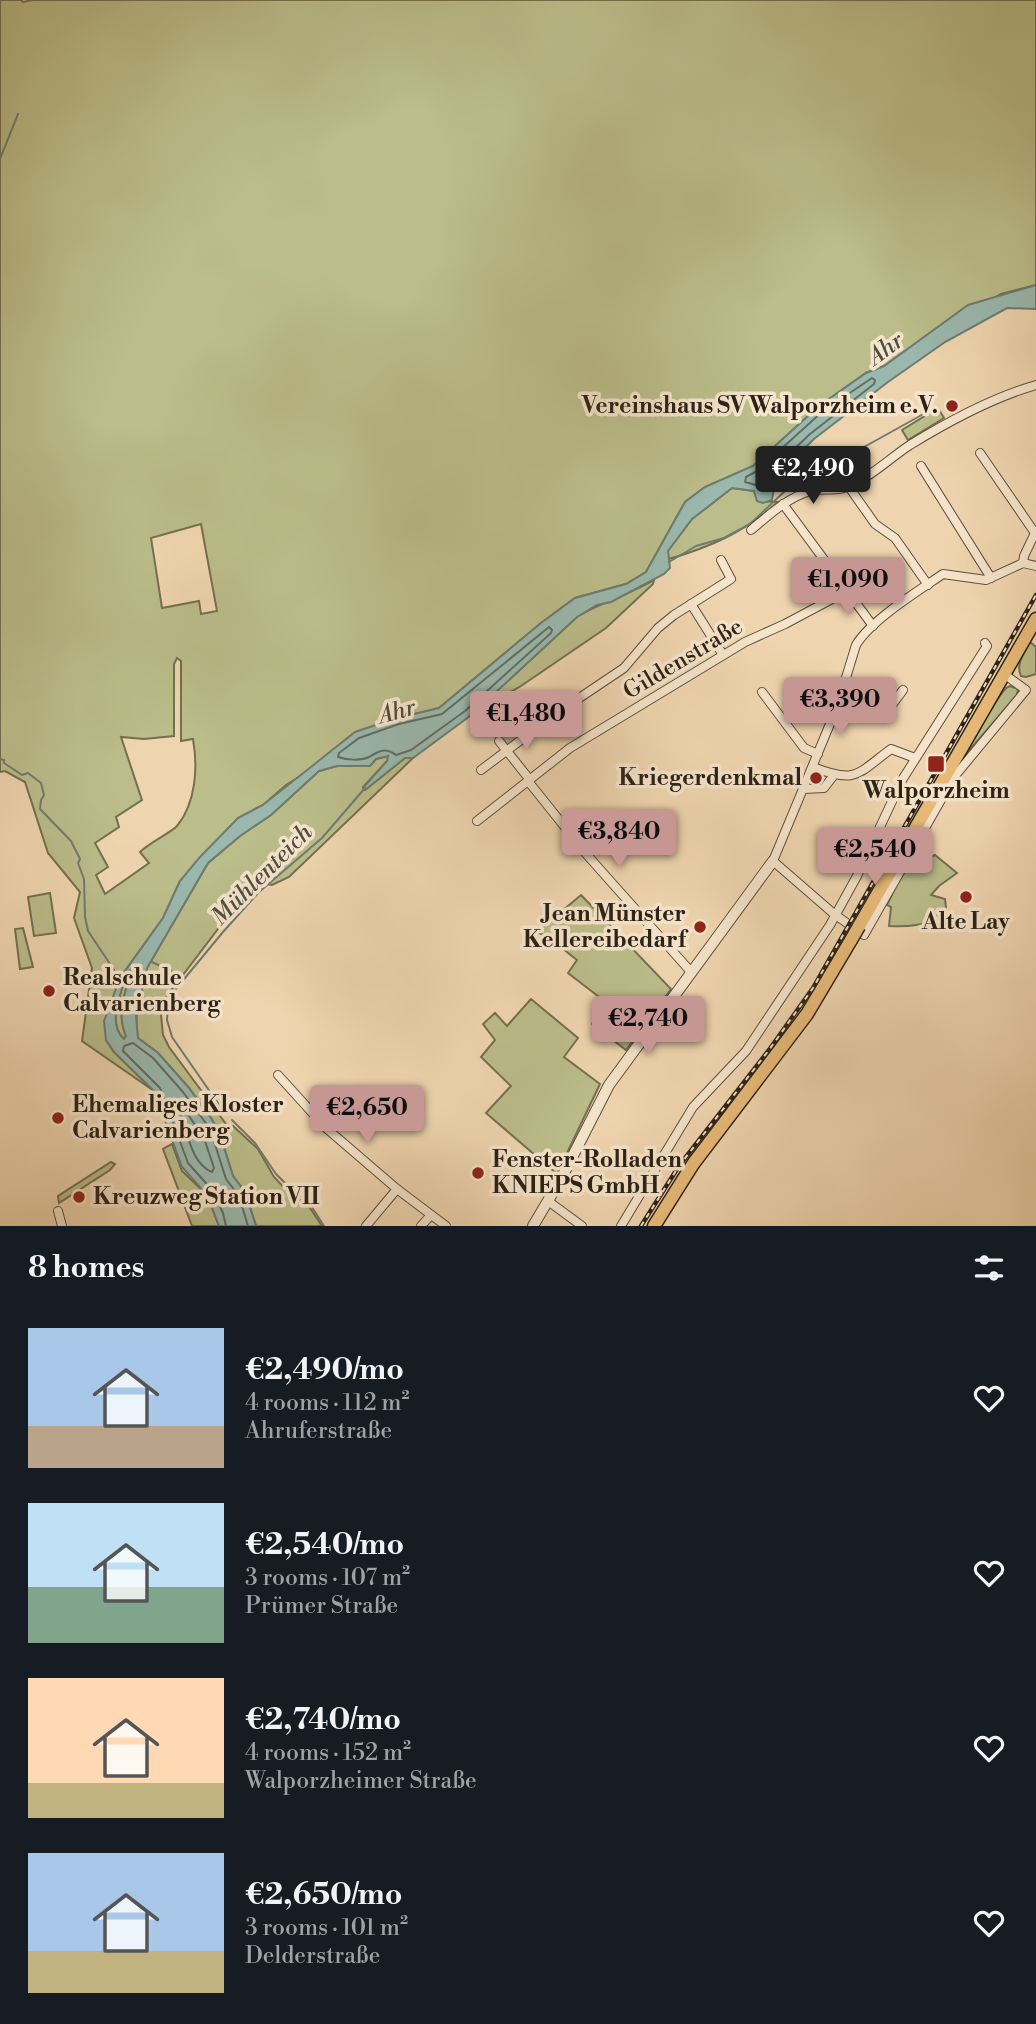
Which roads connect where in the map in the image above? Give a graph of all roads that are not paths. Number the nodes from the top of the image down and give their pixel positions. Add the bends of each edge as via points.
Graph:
1 (1036, 385) edge
2 (980, 453) dead end
3 (921, 466) dead end
4 (849, 487) junction
5 (787, 509) junction
6 (751, 530) dead end
7 (1036, 532) edge
8 (721, 560) dead end
9 (1023, 563) junction
10 (1036, 566) edge
11 (991, 578) junction
12 (928, 585) junction
13 (847, 591) junction
14 (691, 604) junction
15 (1036, 619) edge
16 (873, 626) junction
17 (985, 643) dead end
18 (723, 655) junction
19 (1004, 674) junction
20 (903, 690) dead end
21 (762, 692) dead end
22 (839, 699) junction
23 (499, 741) dead end
24 (507, 751) junction
25 (818, 754) junction
26 (915, 758) junction
27 (813, 767) junction
28 (481, 770) dead end
29 (835, 775) junction
30 (529, 780) junction
31 (804, 789) junction
32 (477, 821) dead end
33 (773, 862) junction
34 (834, 914) junction
35 (861, 931) junction
36 (692, 973) junction
37 (278, 1075) dead end
38 (397, 1189) junction
39 (548, 1201) junction
40 (58, 1211) dead end
41 (431, 1215) junction
42 (62, 1226) edge
43 (366, 1226) edge
44 (421, 1226) edge
45 (446, 1226) edge
46 (533, 1226) edge
47 (583, 1226) edge
48 (621, 1226) edge
49 (654, 1226) edge

1 - 4 street via 963,414
2 - 7 street
3 - 11 street
4 - 5 street via 810,491
4 - 12 street via 875,524 895,538
5 - 6 street
5 - 13 street
7 - 9 street
8 - 14 street via 731,579
9 - 10 street
9 - 11 street
11 - 12 street via 943,574
12 - 16 street
13 - 16 street
13 - 18 street, Gildenstraße
14 - 18 street
14 - 24 street via 658,628 624,668
15 - 19 main road
16 - 22 street via 856,645
17 - 26 street
18 - 30 street, Gildenstraße via 570,748
19 - 35 main road
19 - 35 street via 1026,690 954,778
20 - 22 street via 883,717
21 - 25 street via 804,748
22 - 25 street
23 - 24 street
24 - 28 street
24 - 30 street
25 - 27 street
26 - 29 street via 891,749 856,775
26 - 34 street
27 - 29 street
27 - 31 street
29 - 31 street via 824,788
30 - 32 street, Gildenstraße
30 - 36 street via 588,856
31 - 33 street
33 - 34 street
33 - 36 street
34 - 35 street
34 - 48 street via 746,1051 693,1107
35 - 49 main road, bridge via 807,1014 693,1164
36 - 39 street via 609,1085
37 - 38 street via 327,1128
38 - 41 street
38 - 43 street
39 - 46 street
39 - 47 street
40 - 42 street
41 - 44 street
41 - 45 street

